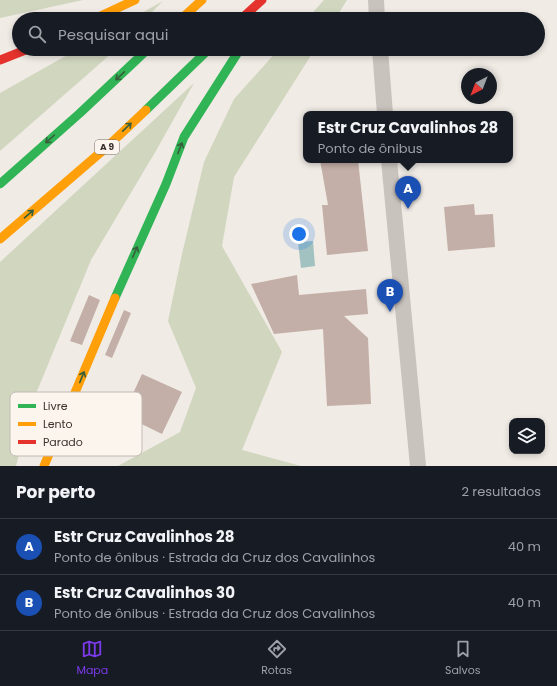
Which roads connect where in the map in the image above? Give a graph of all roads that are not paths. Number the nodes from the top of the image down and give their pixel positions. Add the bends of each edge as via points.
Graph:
1 (135, 0) edge
2 (202, 0) edge
3 (262, 0) edge
4 (268, 0) edge
5 (376, 0) edge
6 (109, 12) edge
7 (189, 12) edge
8 (249, 12) edge
9 (262, 12) edge
10 (377, 12) edge
11 (12, 55) edge
12 (141, 56) edge
13 (202, 56) edge
14 (236, 56) edge
15 (381, 56) edge
16 (0, 60) edge
17 (385, 111) edge
18 (389, 163) edge
19 (0, 184) edge
20 (0, 239) edge
21 (76, 392) edge
22 (48, 456) edge
23 (44, 466) edge
24 (418, 466) edge

1 - 6 highway
2 - 7 highway
3 - 8 highway
4 - 9 highway
5 - 10 street
11 - 16 highway
12 -> 19 highway via 80,114
20 -> 13 highway, A 9 via 108,146
21 -> 14 highway via 184,137
15 - 17 street
18 - 24 street
23 -> 22 highway

